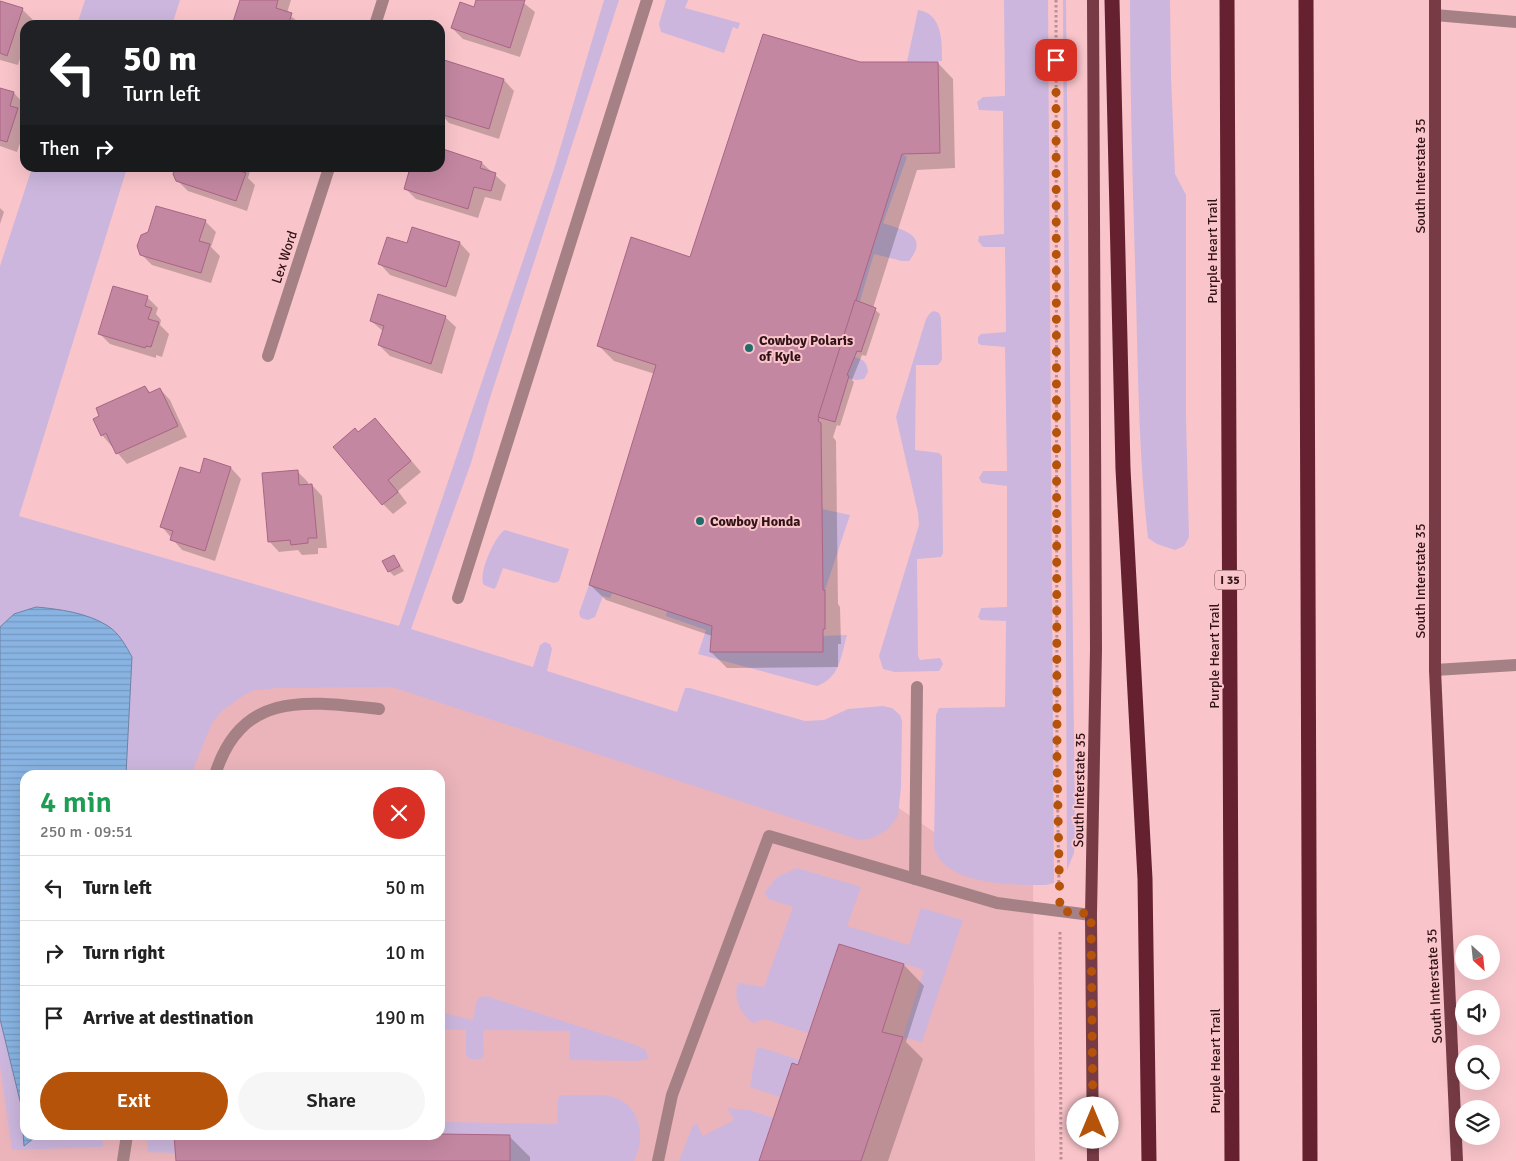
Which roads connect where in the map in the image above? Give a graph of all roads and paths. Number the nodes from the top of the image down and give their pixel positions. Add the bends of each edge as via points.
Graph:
1 (383, 0) edge
2 (647, 0) edge
3 (1056, 0) edge
4 (1093, 0) edge
5 (1112, 0) edge
6 (1227, 0) edge
7 (1306, 0) edge
8 (1435, 0) edge
9 (1435, 15) junction
10 (377, 20) edge
11 (1516, 22) edge
12 (328, 172) edge
13 (268, 356) dead end
14 (458, 598) dead end
15 (1516, 666) edge
16 (1435, 670) junction
17 (917, 687) dead end
18 (379, 709) dead end
19 (216, 770) edge
20 (915, 879) junction
21 (1060, 911) junction
22 (1091, 914) junction
23 (126, 1140) edge
24 (123, 1161) edge
25 (658, 1161) edge
26 (1061, 1161) edge
27 (1093, 1161) edge
28 (1149, 1161) edge
29 (1232, 1161) edge
30 (1310, 1161) edge
31 (1457, 1161) edge

1 - 10 street
2 - 14 street
3 - 21 path
4 - 22 main road, South Interstate 35 via 1096,649
5 - 28 highway via 1123,469 1145,879
6 - 29 highway, Purple Heart Trail / I 35
7 - 30 highway
8 - 9 main road, South Interstate 35
9 - 11 street
9 - 16 main road, South Interstate 35
12 - 13 street, Lex Word
15 - 16 street
16 - 31 main road, South Interstate 35
17 - 20 street
18 - 19 street via 307,703 285,705 252,718 230,738
20 - 21 street via 997,903
20 - 25 street via 770,836 672,1095
21 - 22 street
21 - 26 path
22 - 27 main road, South Interstate 35
23 - 24 street

